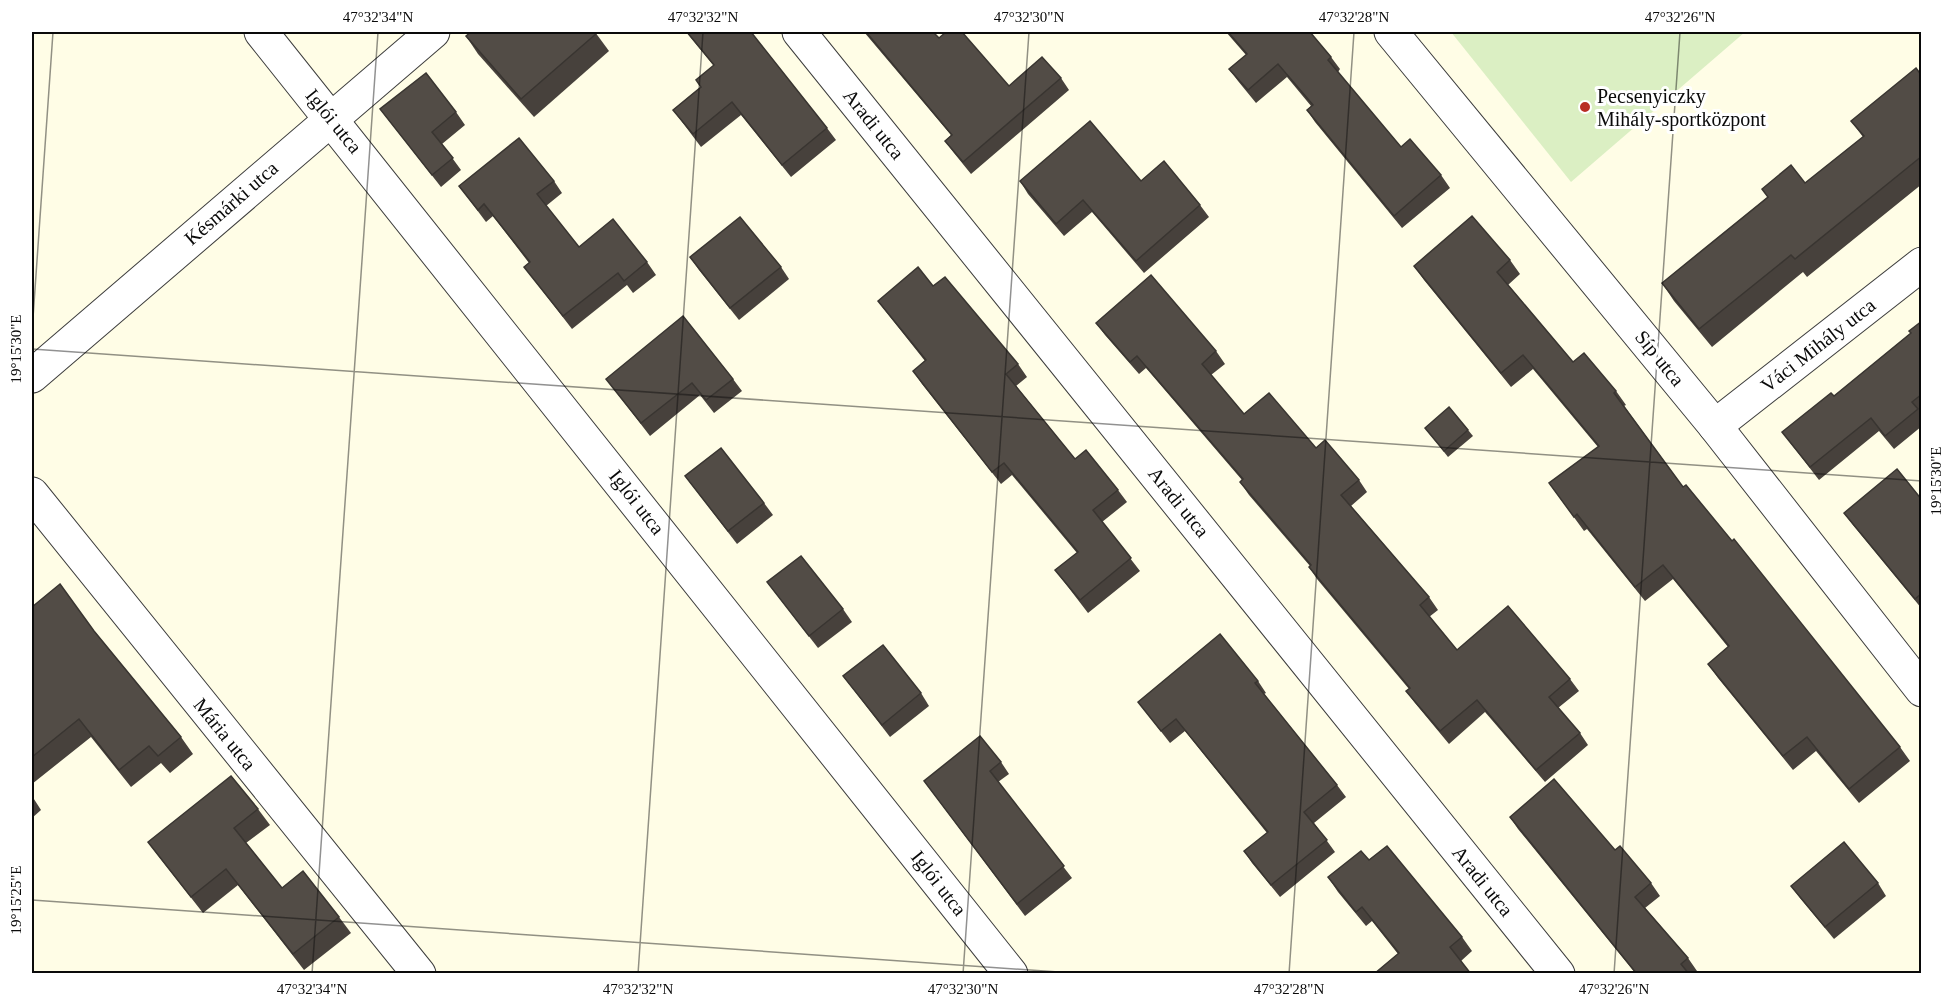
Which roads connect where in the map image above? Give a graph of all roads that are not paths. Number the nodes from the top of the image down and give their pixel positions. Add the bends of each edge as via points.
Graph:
1 (261, 32) edge
2 (432, 32) edge
3 (799, 32) edge
4 (1391, 32) edge
5 (331, 116) junction
6 (1922, 264) edge
7 (32, 376) edge
8 (1715, 426) junction
9 (32, 494) edge
10 (1922, 690) edge
11 (419, 974) edge
12 (1011, 974) edge
13 (1558, 974) edge

1 - 5 street, Iglói utca
2 - 5 street, Késmárki utca
3 - 13 street, Aradi utca
4 - 8 street, Síp utca
5 - 7 street, Késmárki utca
5 - 12 street, Iglói utca
6 - 8 street, Váci Mihály utca
8 - 10 street, Síp utca
9 - 11 street, Mária utca

